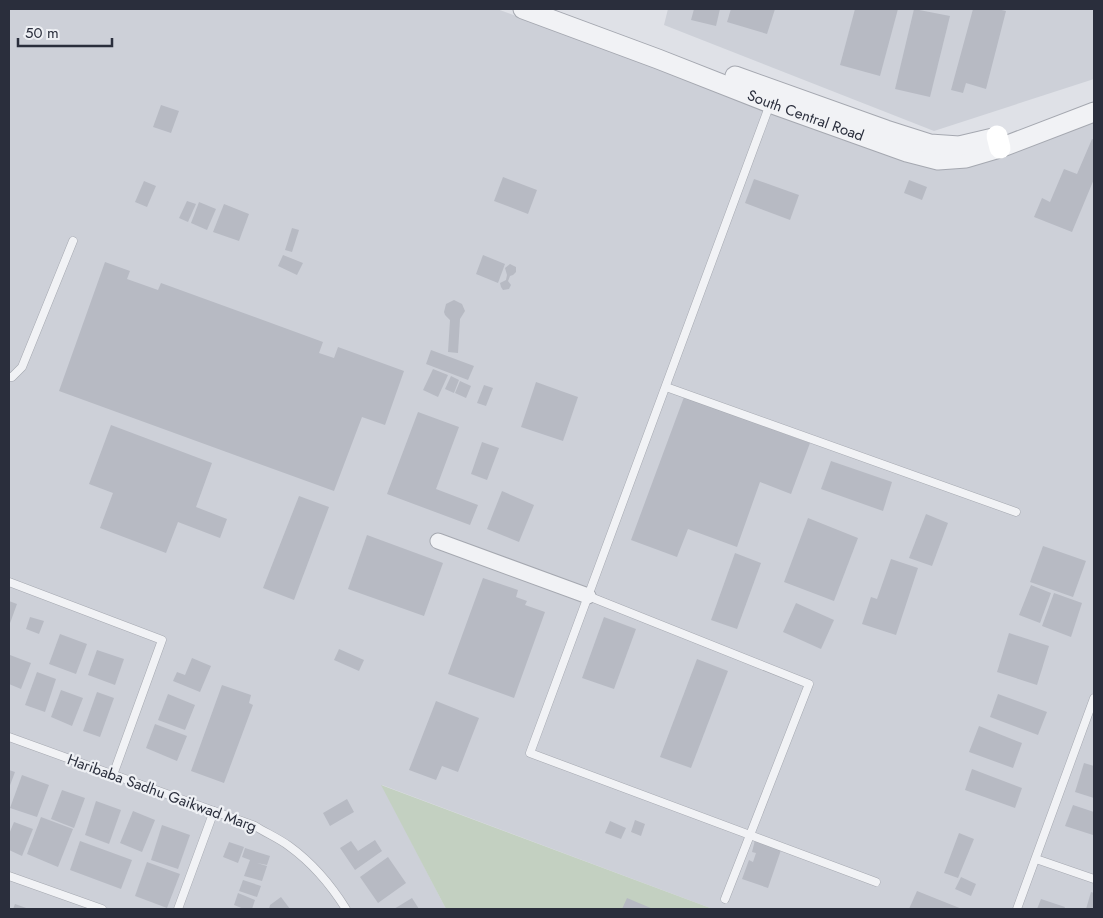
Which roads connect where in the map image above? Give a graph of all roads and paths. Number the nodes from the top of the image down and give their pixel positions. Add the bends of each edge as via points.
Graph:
1 (523, 9) edge
2 (556, 9) edge
3 (772, 97) junction
4 (1094, 99) edge
5 (1094, 112) edge
6 (999, 142) junction
7 (73, 241) dead end
8 (9, 377) edge
9 (666, 387) junction
10 (1016, 512) dead end
11 (438, 541) dead end
12 (9, 582) edge
13 (588, 596) junction
14 (1094, 698) edge
15 (9, 737) edge
16 (113, 775) junction
17 (214, 811) junction
18 (750, 835) junction
19 (1036, 858) junction
20 (9, 876) edge
21 (1094, 879) edge
22 (876, 882) dead end
23 (725, 899) dead end
24 (102, 909) edge
25 (178, 909) edge
26 (346, 909) edge
27 (1017, 909) edge

1 - 3 street, South Central Road
2 - 3 street, South Central Road
3 - 6 street, South Central Road via 907,152 938,160 966,158
3 - 9 lane
4 - 6 street, South Central Road
5 - 6 street, South Central Road
7 - 8 lane via 22,367
9 - 10 lane
9 - 13 lane
11 - 13 street
12 - 16 lane via 162,640
13 - 18 lane via 809,684
13 - 18 lane via 530,754
14 - 19 lane
15 - 16 lane, Haribaba Sadhu Gaikwad Marg
16 - 17 lane, Haribaba Sadhu Gaikwad Marg
17 - 25 lane
17 - 26 lane, Haribaba Sadhu Gaikwad Marg via 255,826 288,845 312,865
18 - 22 lane
18 - 23 lane
19 - 21 lane
19 - 27 lane
20 - 24 lane

